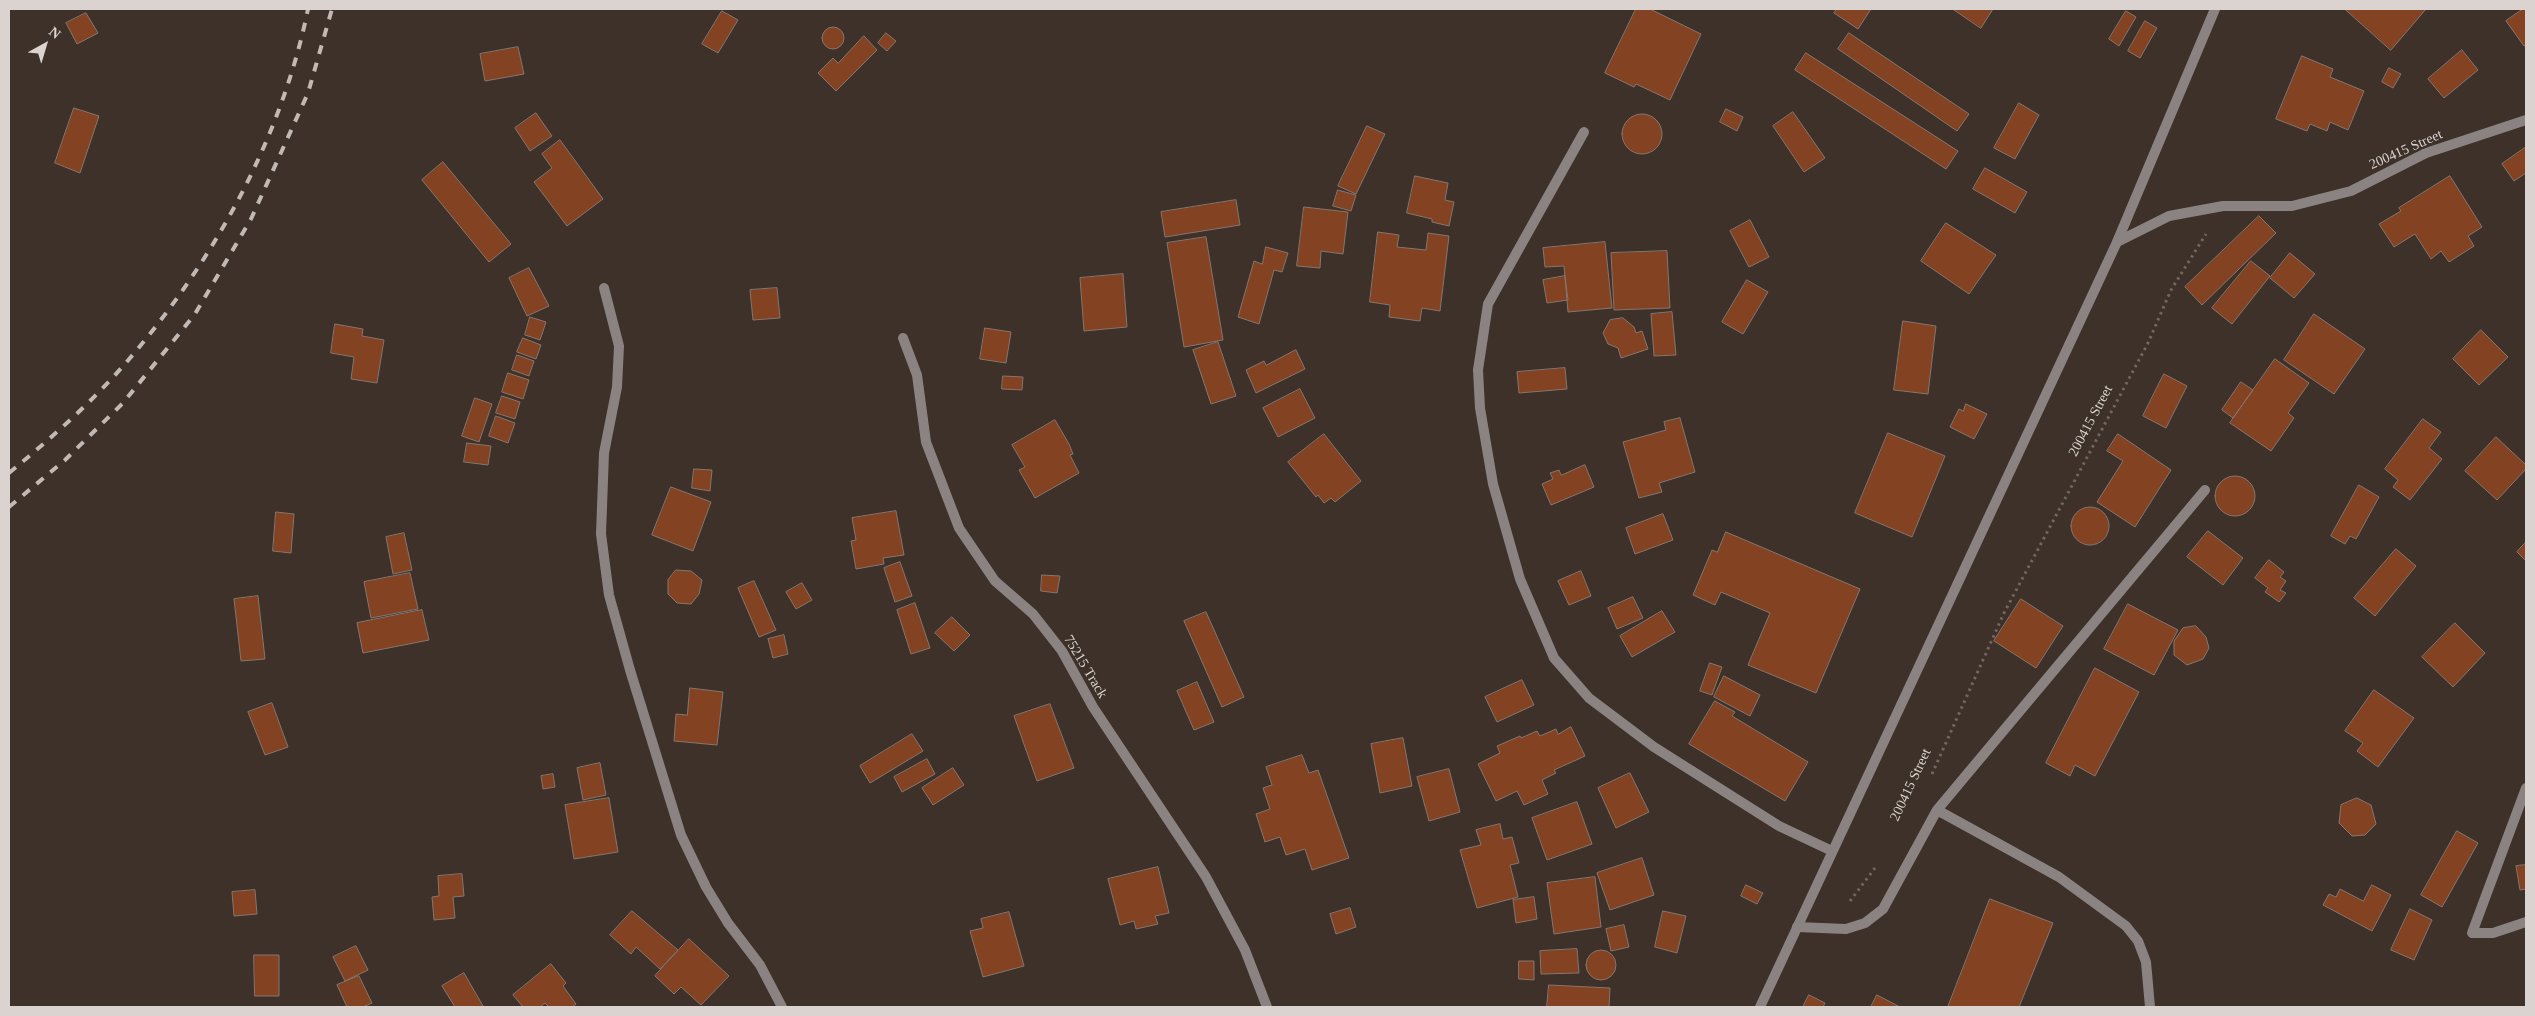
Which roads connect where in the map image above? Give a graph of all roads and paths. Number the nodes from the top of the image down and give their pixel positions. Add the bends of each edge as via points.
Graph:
1 (2215, 9) edge
2 (2526, 120) edge
3 (1584, 132) dead end
4 (2223, 206) junction
5 (2117, 242) junction
6 (604, 288) dead end
7 (903, 338) dead end
8 (2205, 490) dead end
9 (1929, 780) dead end
10 (2526, 788) edge
11 (1937, 810) junction
12 (1832, 851) junction
13 (1878, 864) dead end
14 (2526, 922) edge
15 (1797, 927) junction
16 (1830, 928) junction
17 (782, 1007) edge
18 (1267, 1007) edge
19 (1760, 1007) edge
20 (2150, 1007) edge

1 - 5 street
2 - 4 street, 200415 Street via 2426,153 2351,190 2292,206
3 - 12 street via 1488,304 1478,370 1480,408 1493,484 1520,579 1554,658 1590,698 1654,747 1778,826
4 - 5 street via 2169,216
4 - 9 path, 200415 Street via 2171,290 2148,343 2004,613
5 - 12 street
6 - 17 street via 619,346 617,387 604,453 601,534 610,595 681,835 706,887 728,923 760,964
7 - 18 street, 75215 Track via 917,375 926,442 959,528 995,581 1033,614 1062,651 1093,707 1206,877 1245,950
8 - 11 street
10 - 14 street via 2472,934 2493,933
11 - 16 street via 1883,909 1865,923 1846,929
11 - 20 street via 2060,877 2126,926 2138,941 2146,962
12 - 15 street
13 - 16 path
15 - 16 street
15 - 19 street

